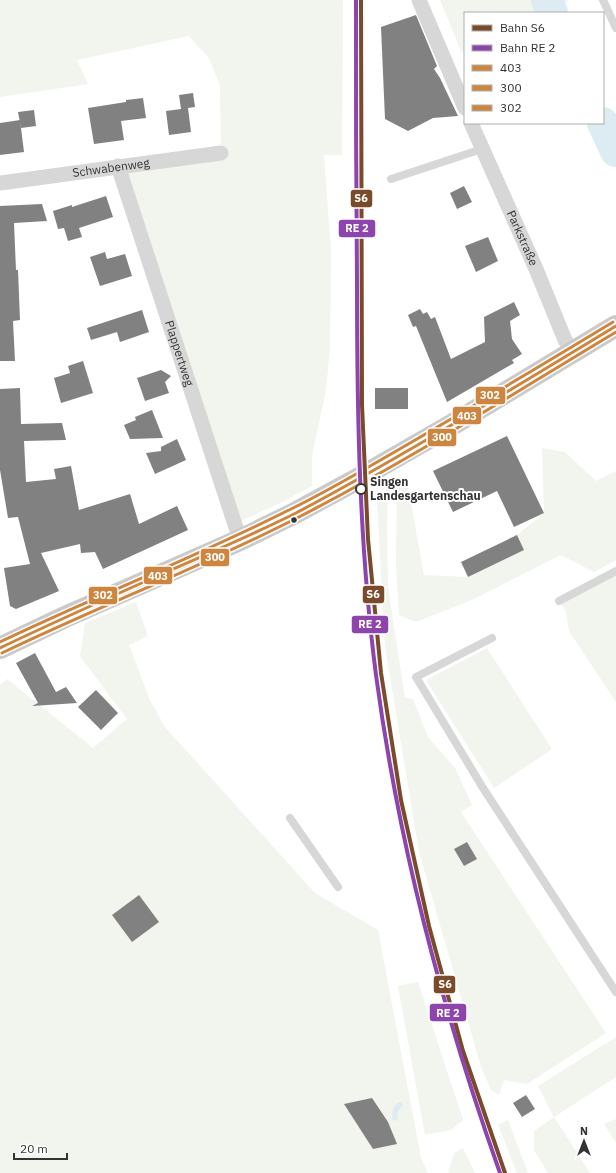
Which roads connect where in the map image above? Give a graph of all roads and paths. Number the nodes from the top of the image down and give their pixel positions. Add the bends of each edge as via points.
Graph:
1 (419, 0) edge
2 (604, 0) edge
3 (616, 28) edge
4 (464, 106) edge
5 (471, 124) edge
6 (482, 149) junction
7 (221, 153) dead end
8 (118, 166) junction
9 (391, 179) dead end
10 (0, 183) edge
11 (614, 332) edge
12 (573, 353) junction
13 (240, 540) junction
14 (616, 572) edge
15 (559, 601) dead end
16 (492, 638) dead end
17 (1, 644) edge
18 (290, 818) dead end
19 (338, 887) dead end
20 (616, 992) edge

1 - 4 street
2 - 3 lane
5 - 6 street, Parkstraße
6 - 9 lane
6 - 12 street, Parkstraße
7 - 8 street, Schwabenweg
8 - 10 street, Schwabenweg
8 - 13 street, Plappertweg
11 - 12 main road
12 - 13 main road via 354,481
13 - 17 main road
14 - 15 lane
16 - 20 lane via 416,677 483,788
18 - 19 lane

